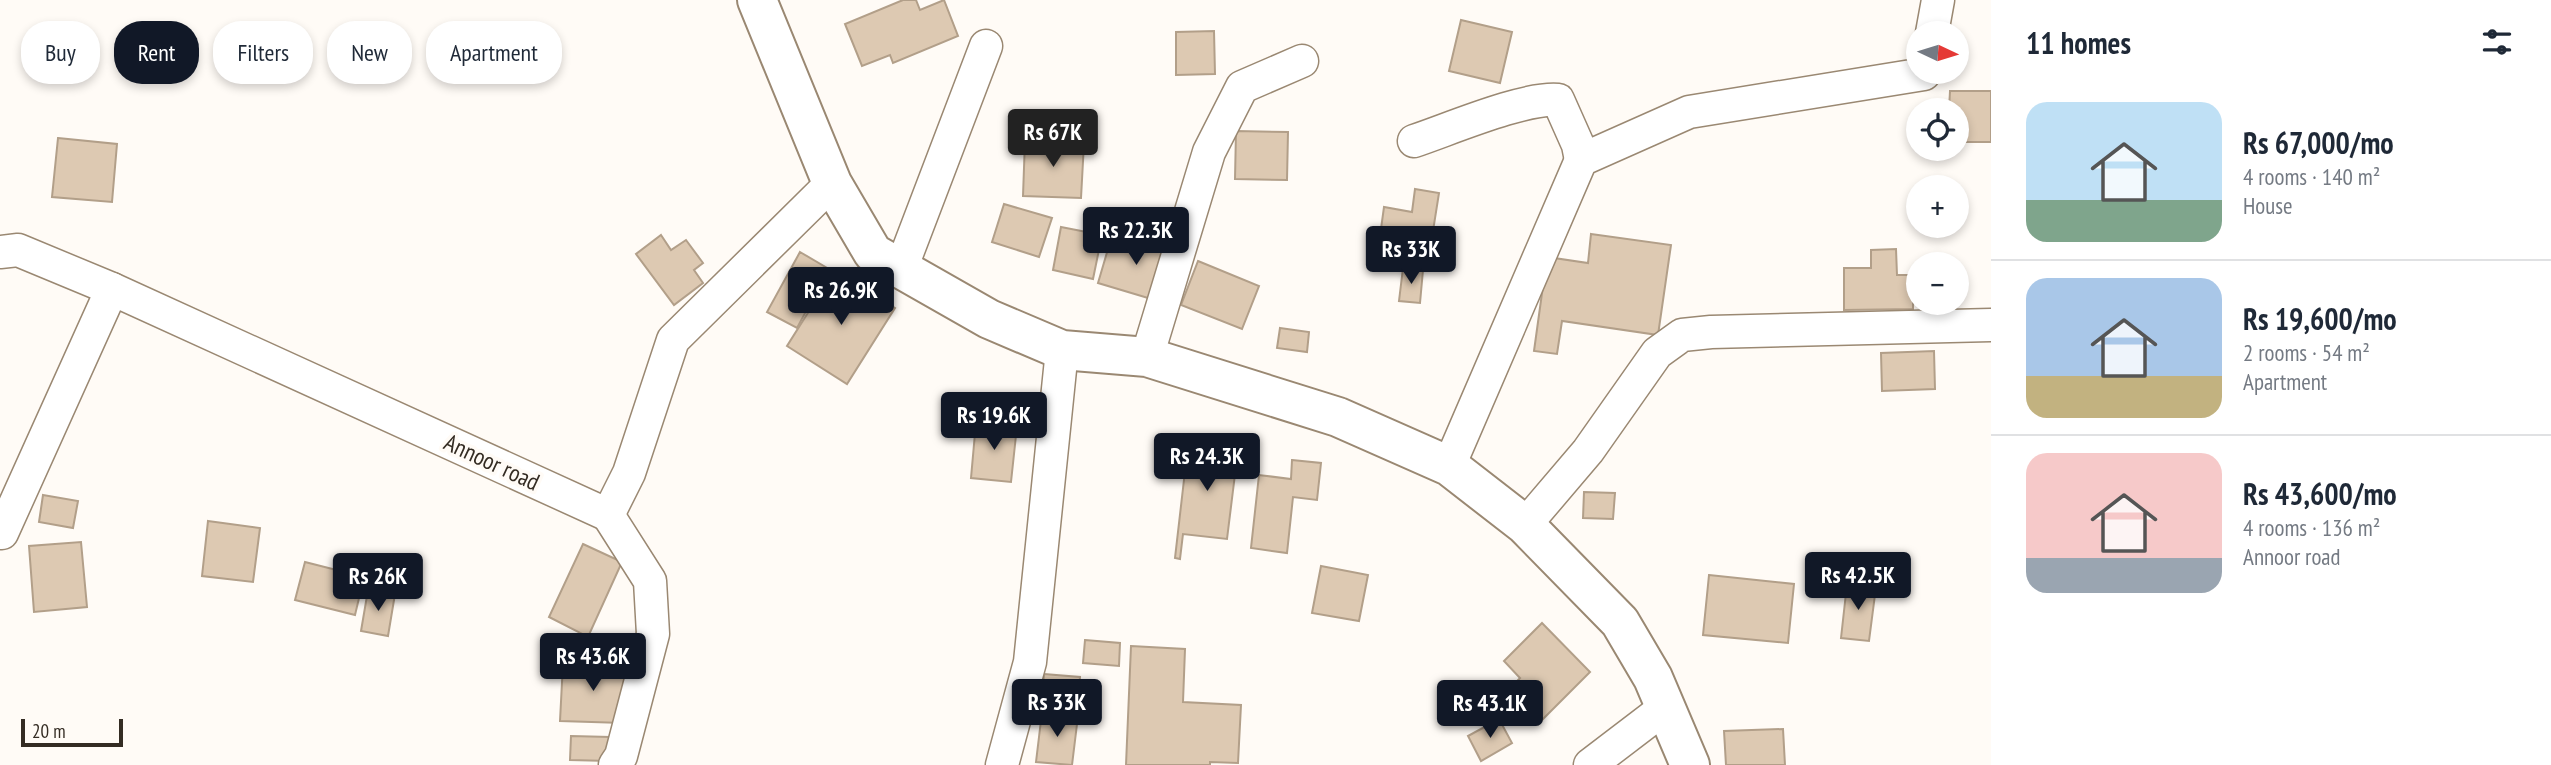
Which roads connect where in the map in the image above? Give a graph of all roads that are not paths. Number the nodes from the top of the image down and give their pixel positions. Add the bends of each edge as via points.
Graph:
1 (757, 0) edge
2 (1938, 0) edge
3 (1934, 21) edge
4 (986, 46) dead end
5 (1302, 61) dead end
6 (1906, 77) edge
7 (1414, 141) dead end
8 (1581, 160) junction
9 (832, 183) junction
10 (0, 252) edge
11 (901, 269) junction
12 (112, 289) junction
13 (1991, 325) edge
14 (1062, 350) junction
15 (1147, 357) junction
16 (1449, 466) junction
17 (608, 515) junction
18 (1525, 525) junction
19 (2, 533) dead end
20 (1666, 708) junction
21 (615, 765) edge
22 (1003, 765) edge
23 (1590, 765) edge
24 (1690, 765) edge

1 - 9 main road
2 - 3 street
4 - 11 street
5 - 15 street via 1242,87 1209,152
6 - 8 street via 1689,112
7 - 8 street via 1513,107 1558,100
8 - 16 street
9 - 11 main road via 873,253
9 - 17 street via 673,340 629,473
10 - 12 street, Annoor road via 18,250
11 - 14 main road via 989,319
12 - 17 street, Annoor road
12 - 19 street
13 - 18 street via 1682,334 1657,353 1588,451
14 - 15 main road
14 - 22 street via 1030,662
15 - 16 main road via 1338,417
16 - 18 main road
17 - 21 street via 650,581 653,634
18 - 20 main road via 1620,622
20 - 23 street
20 - 24 main road

